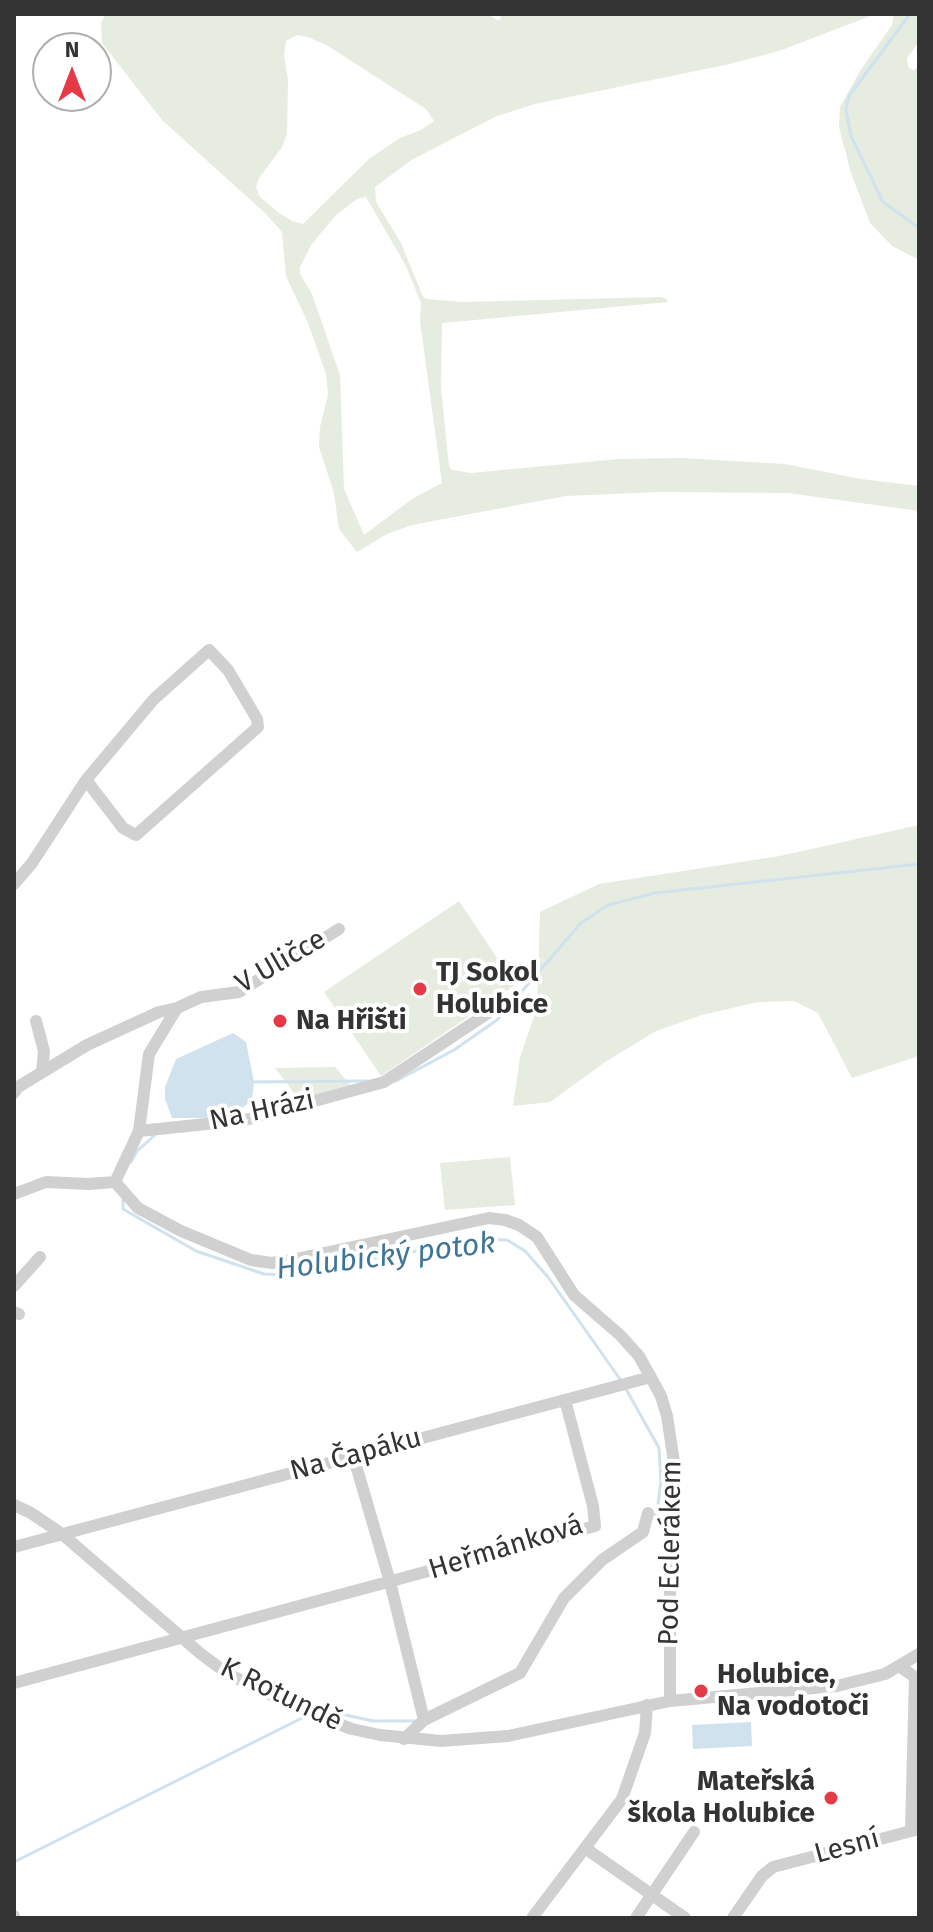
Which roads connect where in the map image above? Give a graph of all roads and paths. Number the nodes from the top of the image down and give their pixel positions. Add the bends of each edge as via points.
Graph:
1 (86, 780) junction
2 (14, 884) edge
3 (339, 929) dead end
4 (497, 1007) dead end
5 (177, 1008) junction
6 (36, 1021) dead end
7 (42, 1072) junction
8 (14, 1093) edge
9 (139, 1131) junction
10 (115, 1182) junction
11 (14, 1194) edge
12 (40, 1257) dead end
13 (14, 1286) edge
14 (651, 1377) junction
15 (565, 1400) junction
16 (353, 1455) junction
17 (14, 1505) edge
18 (648, 1513) dead end
19 (62, 1534) junction
20 (14, 1547) edge
21 (390, 1582) junction
22 (184, 1638) junction
23 (919, 1654) edge
24 (899, 1666) junction
25 (917, 1677) edge
26 (14, 1683) edge
27 (670, 1701) junction
28 (647, 1705) junction
29 (424, 1720) junction
30 (404, 1739) junction
31 (915, 1830) edge
32 (694, 1832) dead end
33 (585, 1848) junction
34 (651, 1896) junction
35 (532, 1918) edge
36 (636, 1918) edge
37 (685, 1918) edge
38 (733, 1918) edge

1 - 1 street via 123,828 136,835 258,727 257,719 228,670 209,650 154,699
1 - 2 street
3 - 5 street, V Uličce via 239,992 201,997
4 - 9 street, Na Hrázi via 384,1082 245,1120
5 - 7 street, V Uličce via 87,1045
5 - 9 street via 149,1054
6 - 7 street via 44,1051
7 - 8 street, V Uličce
9 - 10 street
10 - 11 street via 46,1182
10 - 14 street, Pod Eclerákem via 149,1214 228,1252 262,1262 467,1221 505,1220 537,1237 574,1295 620,1335
12 - 13 street
14 - 15 street, Na Čapáku
14 - 27 street, Pod Eclerákem via 667,1416 674,1462
15 - 16 street, Na Čapáku
15 - 21 street, Heřmánková via 595,1526
16 - 19 street, Na Čapáku
16 - 21 street, Heřmánková
17 - 19 street, K Rotundě
18 - 29 street via 643,1532 602,1560 564,1598 520,1673
19 - 20 street, Na Čapáku
19 - 22 street, K Rotundě
21 - 22 street, Heřmánková
21 - 29 street, Heřmánková
22 - 26 street, Heřmánková
22 - 30 street, K Rotundě via 228,1674 294,1706 352,1729
23 - 24 street, K Rotundě
24 - 25 street, Lesní
24 - 27 street, K Rotundě via 837,1686
25 - 31 street, Lesní
27 - 28 street, K Rotundě
28 - 30 street, K Rotundě via 508,1736
28 - 33 street via 645,1733 622,1799
29 - 30 street
31 - 38 street, Lesní via 773,1867
32 - 34 street
33 - 34 street
33 - 35 street
34 - 36 street
34 - 37 street

